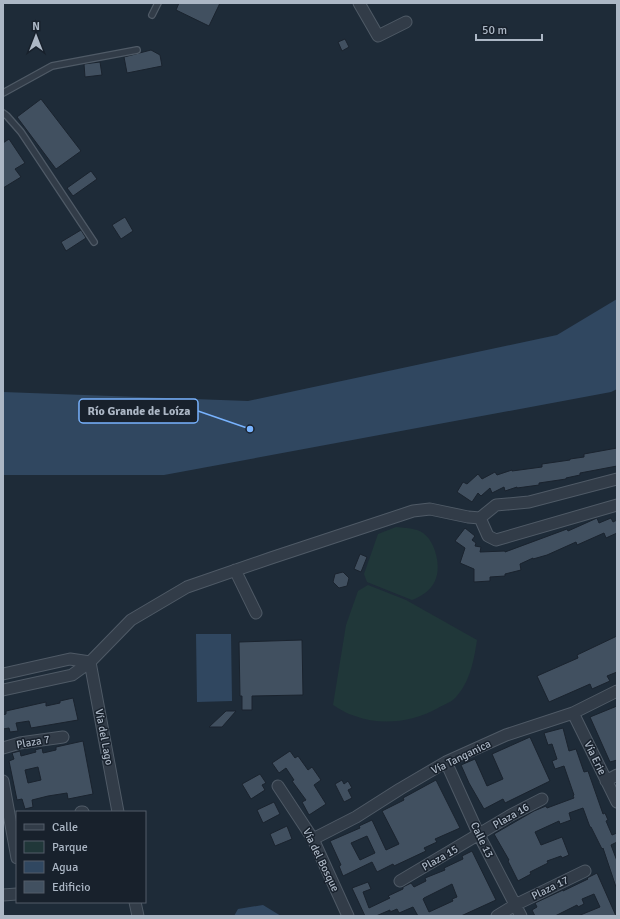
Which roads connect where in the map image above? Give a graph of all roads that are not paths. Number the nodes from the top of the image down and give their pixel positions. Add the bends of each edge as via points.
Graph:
1 (158, 3) edge
2 (359, 3) edge
3 (152, 16) dead end
4 (406, 22) dead end
5 (137, 50) dead end
6 (3, 93) edge
7 (3, 113) edge
8 (94, 242) dead end
9 (617, 478) edge
10 (617, 505) edge
11 (480, 518) junction
12 (235, 570) junction
13 (256, 613) dead end
14 (90, 662) junction
15 (3, 674) edge
16 (3, 690) edge
17 (617, 692) edge
18 (573, 713) junction
19 (63, 736) dead end
20 (3, 748) edge
21 (446, 762) junction
22 (617, 775) edge
23 (3, 781) edge
24 (606, 781) junction
25 (278, 786) dead end
26 (542, 799) dead end
27 (617, 802) edge
28 (118, 811) edge
29 (14, 824) edge
30 (479, 834) junction
31 (313, 839) junction
32 (16, 847) edge
33 (585, 871) dead end
34 (400, 881) dead end
35 (16, 894) edge
36 (3, 896) edge
37 (135, 903) edge
38 (515, 905) junction
39 (138, 916) edge
40 (348, 916) edge
41 (497, 916) edge
42 (521, 916) edge

1 - 3 lane
2 - 4 street via 378,36
5 - 6 lane via 52,66
7 - 8 lane via 21,132
9 - 11 street via 529,502 496,505
10 - 11 street via 496,540 488,536
11 - 12 street via 430,509 413,511
12 - 13 street
12 - 14 street via 187,587 131,620
14 - 15 street via 70,659
14 - 16 street via 72,675
14 - 28 street, Vía del Lago
17 - 18 street, Vía Tanganica
18 - 21 street, Vía Tanganica via 506,735
18 - 24 street, Vía Erie
19 - 20 street, Plaza 7
21 - 30 street, Calle 13
21 - 31 street, Vía Tanganica via 356,817
22 - 24 street
23 - 29 street
24 - 27 street, Vía Erie
25 - 31 street, Vía del Bosque
26 - 30 street, Plaza 16
29 - 32 street
30 - 34 street, Plaza 15
30 - 38 street, Calle 13
31 - 40 street, Vía del Bosque
33 - 38 street, Plaza 17
35 - 36 street
37 - 39 street
38 - 41 street, Plaza 17
38 - 42 street, Calle 13

